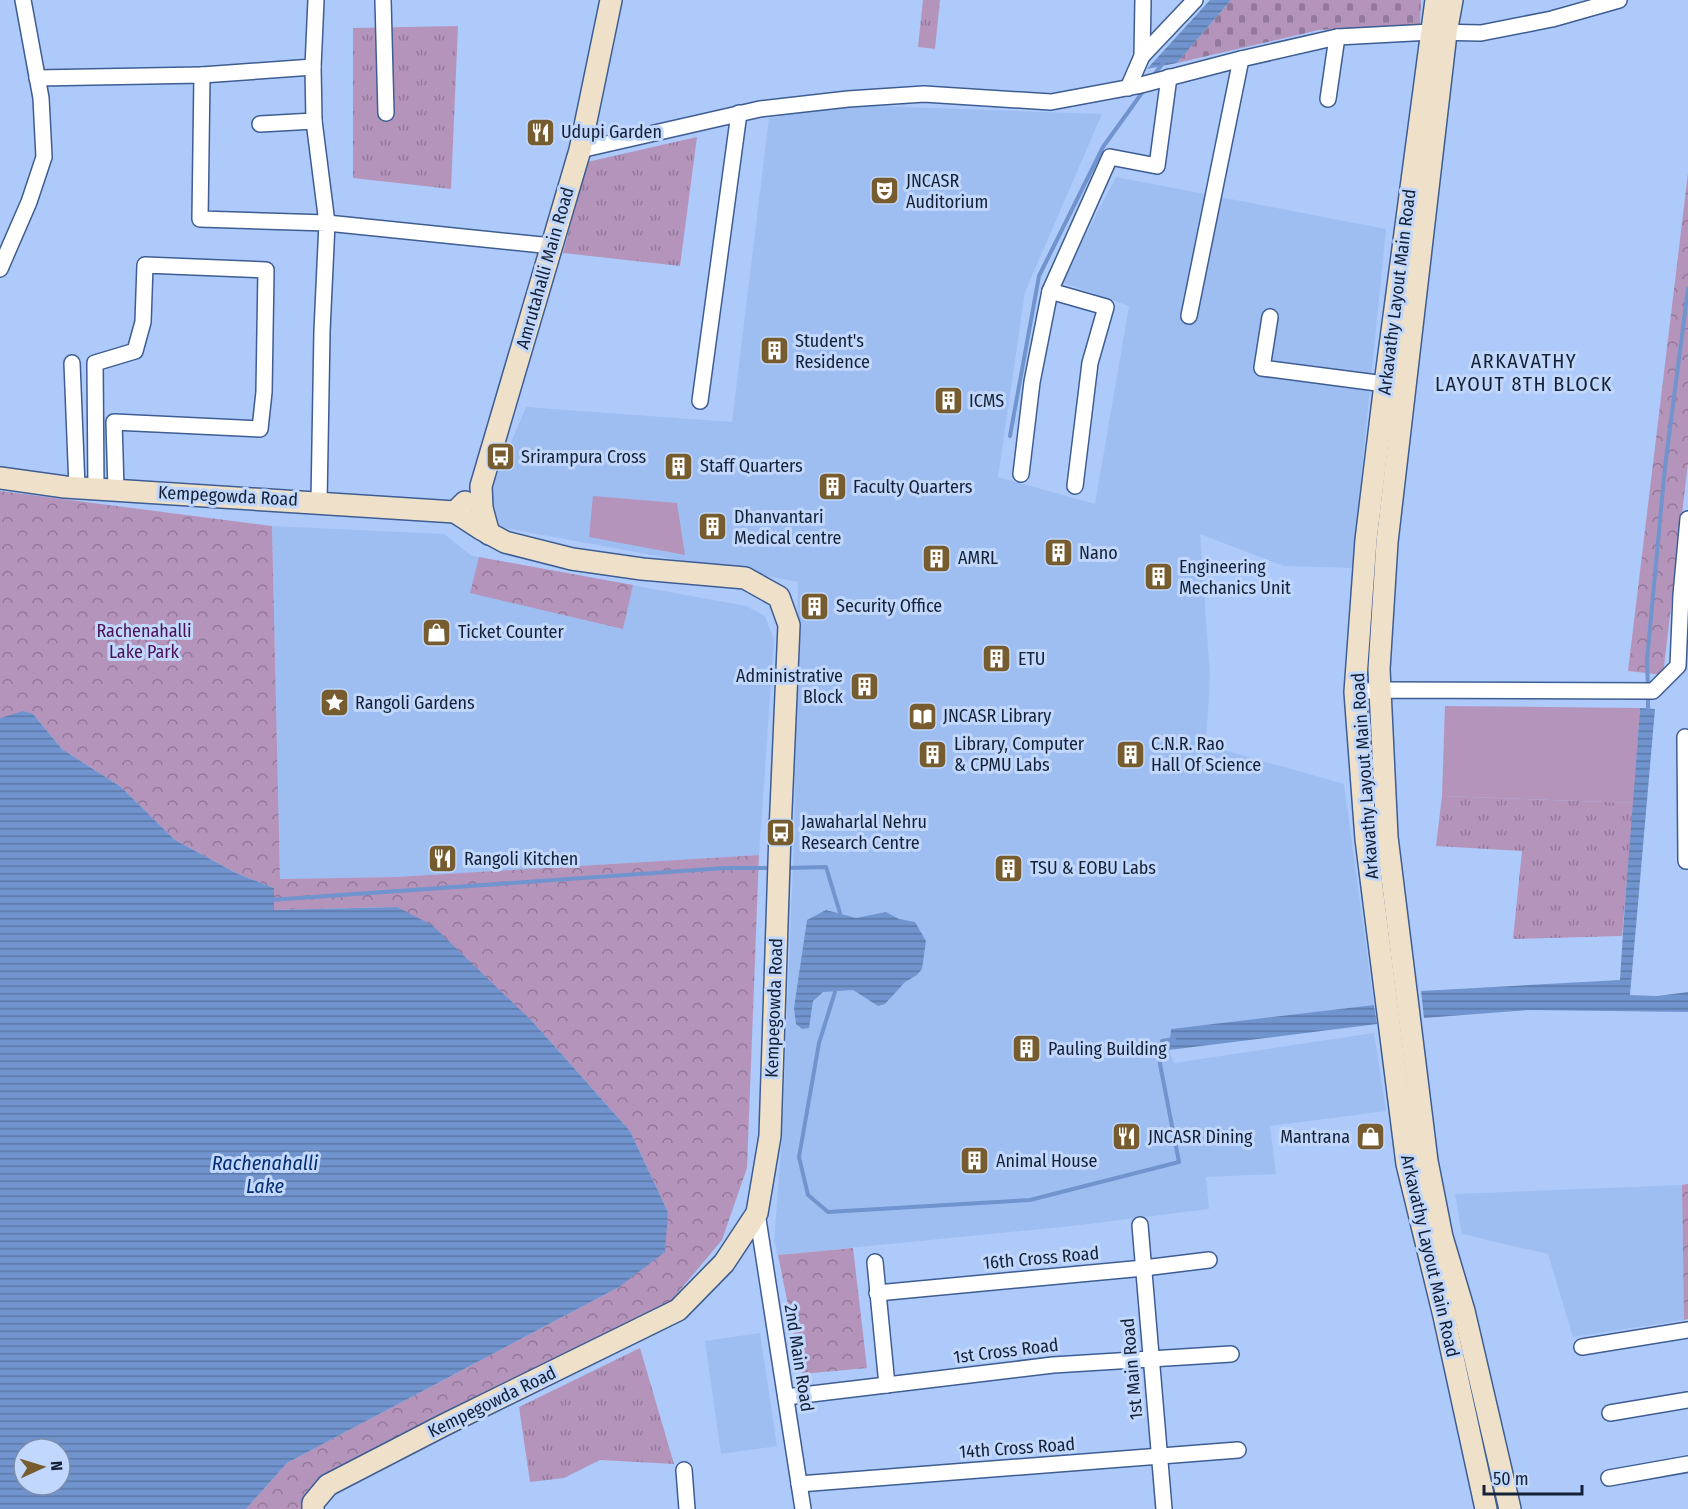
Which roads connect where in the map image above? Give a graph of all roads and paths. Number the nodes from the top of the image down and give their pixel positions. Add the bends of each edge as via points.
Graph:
1 (23, 0) edge
2 (316, 0) edge
3 (383, 0) edge
4 (611, 0) edge
5 (1143, 0) edge
6 (1195, 0) edge
7 (1436, 0) edge
8 (1452, 0) edge
9 (1619, 0) edge
10 (1439, 32) junction
11 (1337, 37) junction
12 (1142, 56) junction
13 (1241, 59) junction
14 (313, 67) junction
15 (202, 75) junction
16 (37, 78) junction
17 (1167, 78) junction
18 (1133, 87) junction
19 (1328, 99) dead end
20 (386, 113) dead end
21 (739, 113) junction
22 (314, 121) junction
23 (260, 124) dead end
24 (580, 150) junction
25 (327, 223) junction
26 (552, 246) junction
27 (0, 269) edge
28 (1050, 291) junction
29 (1189, 316) dead end
30 (1270, 317) dead end
31 (72, 363) dead end
32 (1385, 384) junction
33 (700, 401) dead end
34 (95, 422) junction
35 (114, 422) junction
36 (1021, 474) dead end
37 (0, 478) edge
38 (480, 486) junction
39 (1075, 486) dead end
40 (96, 488) junction
41 (318, 502) junction
42 (455, 512) junction
43 (1688, 519) edge
44 (489, 534) junction
45 (1683, 667) edge
46 (1381, 690) junction
47 (1355, 692) junction
48 (1688, 738) edge
49 (1688, 861) edge
50 (1395, 986) junction
51 (1400, 1027) junction
52 (757, 1213) junction
53 (1140, 1225) dead end
54 (1209, 1260) dead end
55 (875, 1262) dead end
56 (1144, 1268) junction
57 (877, 1293) junction
58 (1688, 1330) edge
59 (1582, 1347) dead end
60 (1231, 1354) dead end
61 (1151, 1358) junction
62 (887, 1385) junction
63 (786, 1397) junction
64 (1688, 1400) edge
65 (1610, 1413) dead end
66 (1238, 1450) dead end
67 (1159, 1456) junction
68 (1688, 1464) edge
69 (684, 1470) dead end
70 (1609, 1478) dead end
71 (799, 1484) junction
72 (1509, 1502) edge
73 (1485, 1504) edge
74 (313, 1509) edge
75 (687, 1509) edge
76 (803, 1509) edge
77 (1164, 1509) edge

1 - 16 street
2 - 14 street
3 - 20 street
4 - 24 main road, Amrutahalli Main Road
5 - 12 street
6 - 12 street
7 - 10 main road, Arkavathy Layout Main Road
8 - 10 main road, Arkavathy Layout Main Road
9 - 10 street via 1481,33
10 - 11 street
10 - 32 main road, Arkavathy Layout Main Road
10 - 46 main road, Arkavathy Layout Main Road via 1387,542
11 - 13 street
11 - 19 street
12 - 18 street
13 - 17 street
13 - 29 street
14 - 15 street
14 - 22 street
15 - 16 street
15 - 25 street via 200,219
16 - 27 street via 44,157
17 - 18 street
17 - 28 street via 1156,166 1110,157
18 - 21 street via 1052,102 924,94
21 - 24 street
21 - 33 street
22 - 23 street
22 - 25 street
24 - 26 main road, Amrutahalli Main Road
25 - 26 street
25 - 41 street
26 - 38 main road, Amrutahalli Main Road
28 - 36 street via 1032,382
28 - 39 street via 1106,307 1090,363
30 - 32 street via 1262,368
31 - 40 street
32 - 47 main road, Arkavathy Layout Main Road via 1366,540
34 - 35 street
34 - 35 street via 95,363 135,351 143,322 145,265 266,270 260,429
34 - 40 street
35 - 40 street
37 - 40 main road, Kempegowda Road
38 - 42 main road
38 - 44 main road, Amrutahalli Main Road
40 - 41 main road, Kempegowda Road
41 - 42 main road, Kempegowda Road
42 - 44 main road, Kempegowda Road
43 - 45 street via 1681,595
44 - 52 main road, Kempegowda Road via 505,542 572,559 745,578 779,597 789,625 770,1137
45 - 46 street via 1653,691
46 - 47 street
46 - 50 main road, Arkavathy Layout Main Road
47 - 50 main road, Arkavathy Layout Main Road via 1366,839
48 - 49 street via 1685,737
50 - 51 main road, Arkavathy Layout Main Road
51 - 72 main road, Arkavathy Layout Main Road via 1442,1237 1464,1311
51 - 73 main road, Arkavathy Layout Main Road via 1407,1164
52 - 63 street, 2nd Main Road
52 - 74 main road, Kempegowda Road via 724,1263 678,1310 328,1485 313,1503
53 - 56 street, 1st Main Road
54 - 56 street, 16th Cross Road
55 - 57 street
56 - 57 street, 16th Cross Road
56 - 61 street, 1st Main Road
57 - 62 street
58 - 59 street
60 - 61 street, 1st Cross Road
61 - 62 street, 1st Cross Road via 1053,1365
61 - 67 street, 1st Main Road
62 - 63 street, 1st Cross Road
63 - 71 street, 2nd Main Road
64 - 65 street
66 - 67 street, 14th Cross Road
67 - 71 street, 14th Cross Road
67 - 77 street, 1st Main Road
68 - 70 street
69 - 75 street
71 - 76 street, 2nd Main Road
72 - 73 main road

